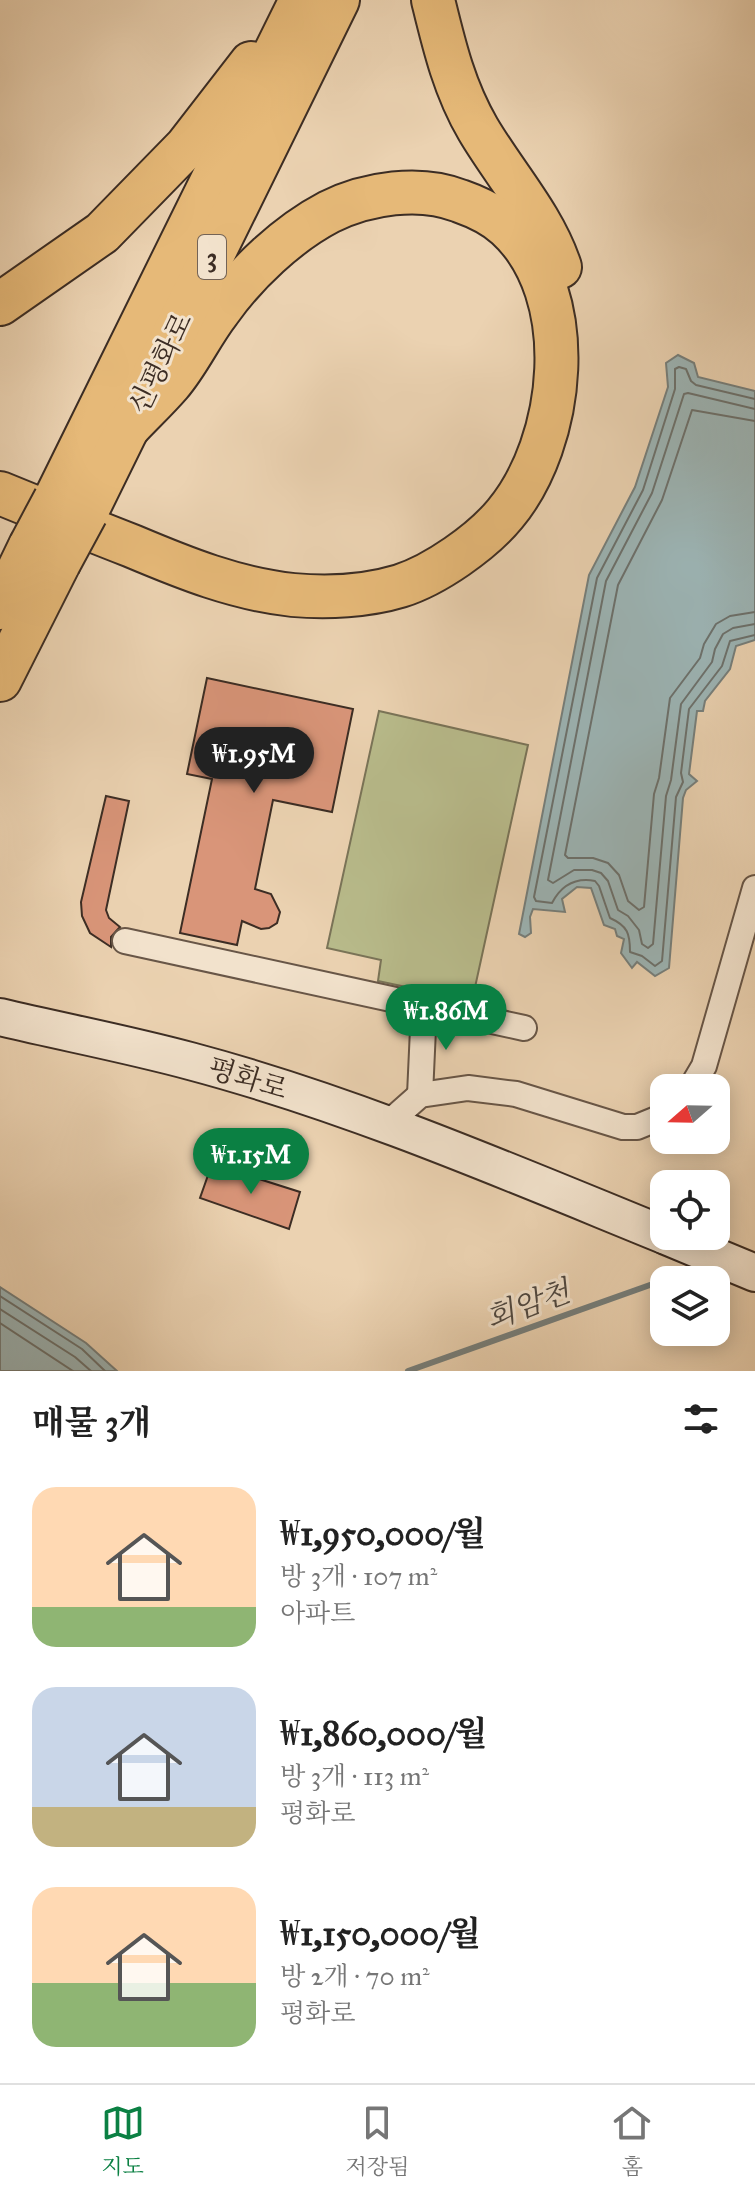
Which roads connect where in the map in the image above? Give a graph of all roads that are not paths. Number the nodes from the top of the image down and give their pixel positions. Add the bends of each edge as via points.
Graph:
1 (298, 0) edge
2 (338, 0) edge
3 (433, 0) edge
4 (0, 304) edge
5 (128, 428) junction
6 (0, 493) edge
7 (70, 506) junction
8 (0, 513) edge
9 (45, 555) junction
10 (0, 608) edge
11 (0, 680) edge
12 (755, 888) edge
13 (125, 941) dead end
14 (424, 1007) junction
15 (0, 1017) edge
16 (524, 1028) dead end
17 (699, 1074) edge
18 (420, 1095) junction
19 (650, 1122) edge
20 (385, 1126) junction
21 (650, 1230) edge
22 (699, 1250) edge
23 (755, 1273) edge

1 - 4 highway via 147,190 102,233
1 - 7 highway, 신평화로 / 3
2 - 5 highway, 신평화로 / 3
3 - 8 highway via 457,88 555,253 575,325 579,362 570,428 553,478 523,524 485,559 401,607 353,616 293,616 211,600
5 - 6 highway via 171,383 219,310 258,268 296,233 331,211 412,192 446,195 507,227 543,282 557,357 553,404 524,486 505,515 478,541 401,586 353,595 293,595 211,579
5 - 7 highway, 신평화로 / 3
7 - 9 highway, 신평화로 / 3, bridge
9 - 10 highway, 신평화로 / 3
9 - 11 highway, 신평화로 / 3
12 - 17 street
13 - 14 street
14 - 16 street
14 - 18 street
15 - 20 main road, 평화로 via 190,1060
18 - 19 street via 468,1088 516,1094 623,1127
18 - 20 street
20 - 21 main road, 평화로
22 - 23 main road, 평화로

